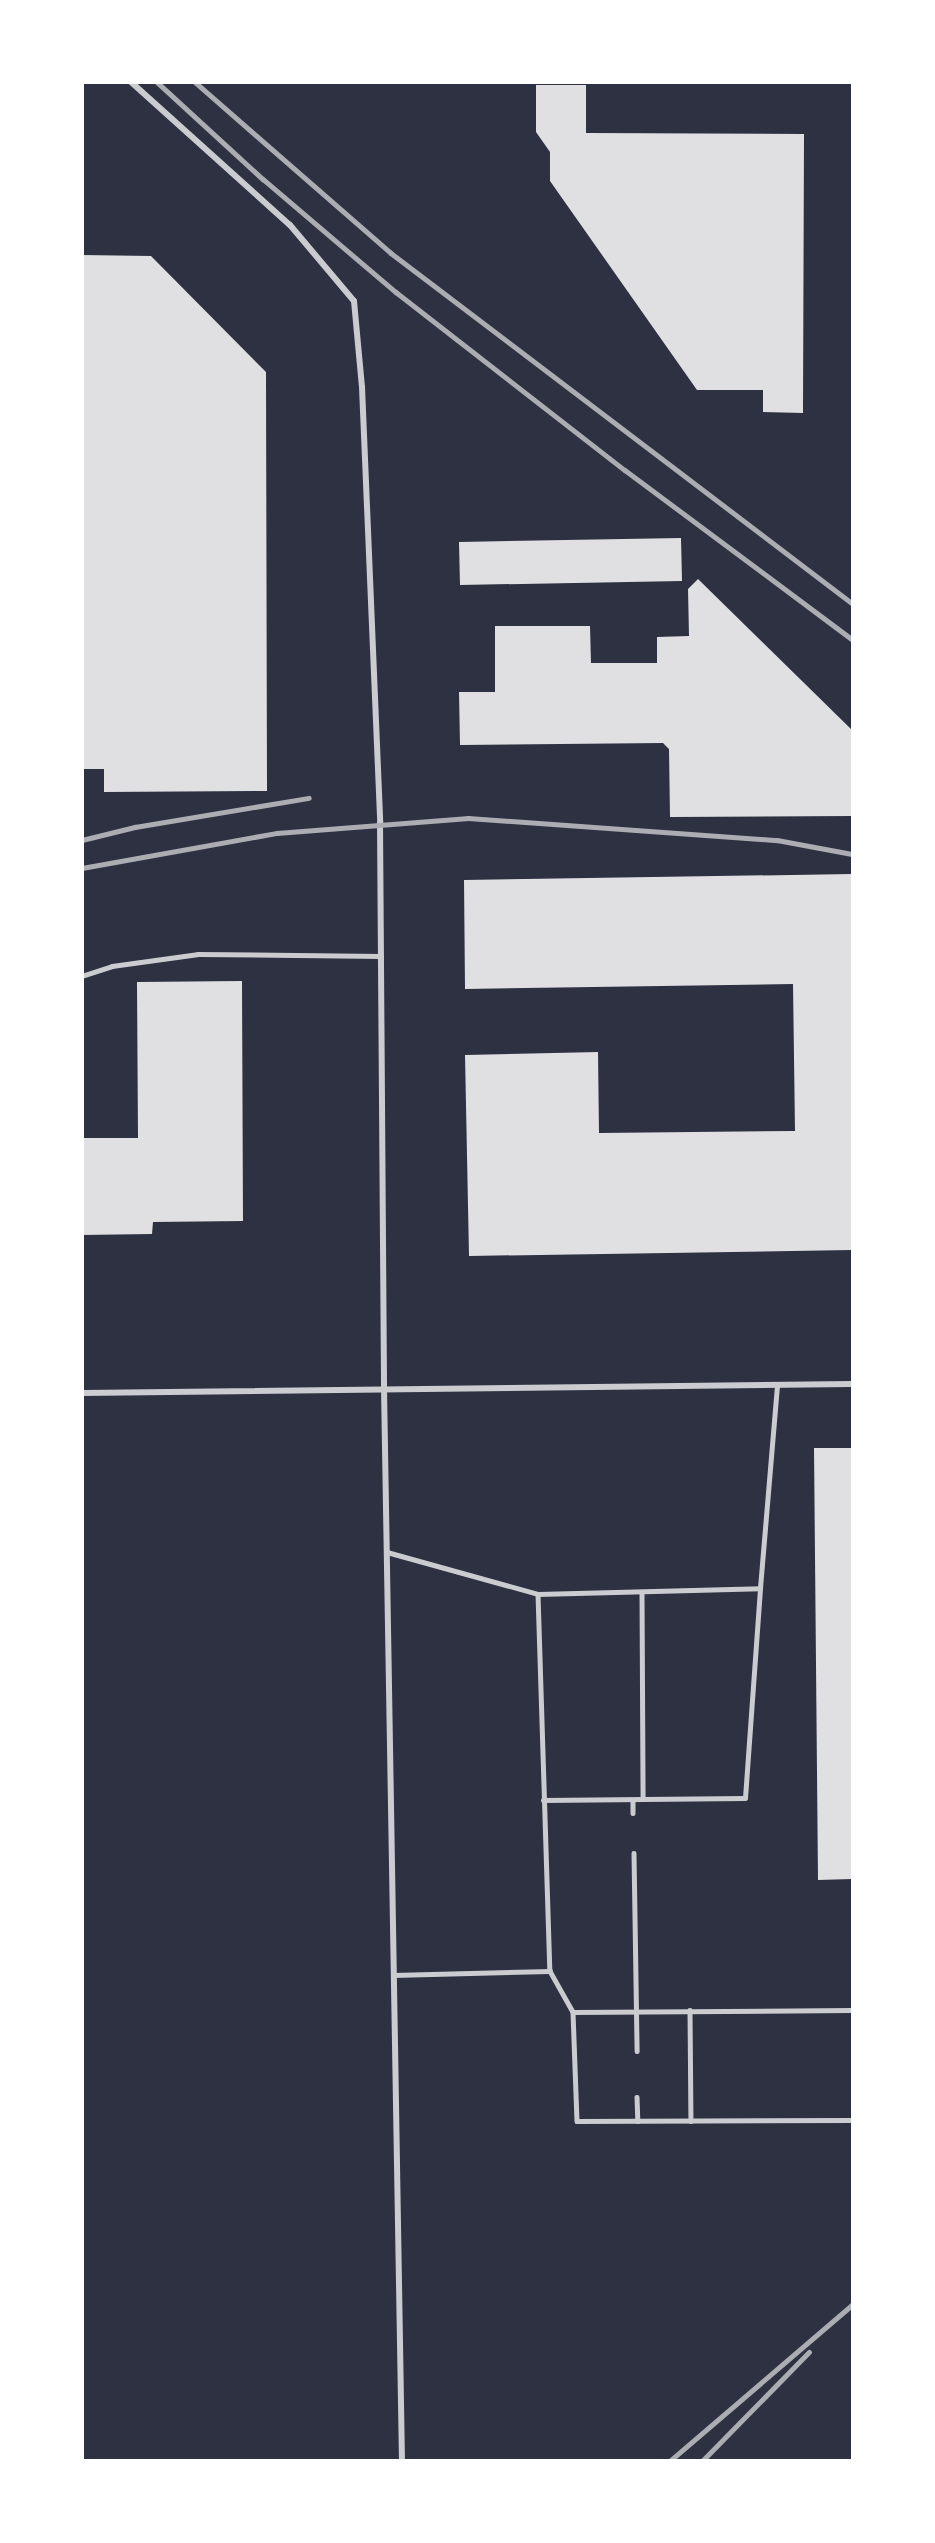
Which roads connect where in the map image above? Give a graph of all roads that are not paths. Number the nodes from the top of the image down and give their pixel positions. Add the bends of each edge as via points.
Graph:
1 (131, 82) edge
2 (381, 956) junction
3 (82, 976) edge
4 (852, 1384) edge
5 (777, 1385) junction
6 (384, 1388) junction
7 (82, 1393) edge
8 (387, 1552) junction
9 (760, 1588) junction
10 (642, 1593) junction
11 (538, 1594) junction
12 (643, 1799) junction
13 (543, 1800) junction
14 (633, 1800) junction
15 (633, 1813) dead end
16 (634, 1852) dead end
17 (550, 1971) junction
18 (393, 1975) junction
19 (690, 2010) junction
20 (852, 2010) edge
21 (637, 2011) junction
22 (573, 2012) junction
23 (637, 2051) dead end
24 (638, 2097) dead end
25 (852, 2120) edge
26 (638, 2121) junction
27 (691, 2121) junction
28 (402, 2460) edge

1 - 2 street via 290,225 354,302 363,411 380,823
2 - 3 lane via 198,954 112,966
2 - 6 street
4 - 5 street
5 - 6 street
5 - 9 lane
6 - 7 street
6 - 8 street
8 - 11 lane
8 - 18 street
9 - 10 lane
9 - 12 lane via 746,1798
10 - 11 lane
10 - 12 lane
11 - 13 lane
12 - 14 lane
13 - 14 lane
13 - 17 lane
14 - 15 lane
16 - 21 lane
17 - 18 lane
17 - 22 lane
18 - 28 street
19 - 20 lane
19 - 21 lane
19 - 27 lane
21 - 22 lane
21 - 23 lane
22 - 26 lane via 578,2121
24 - 26 lane
25 - 27 lane
26 - 27 lane

